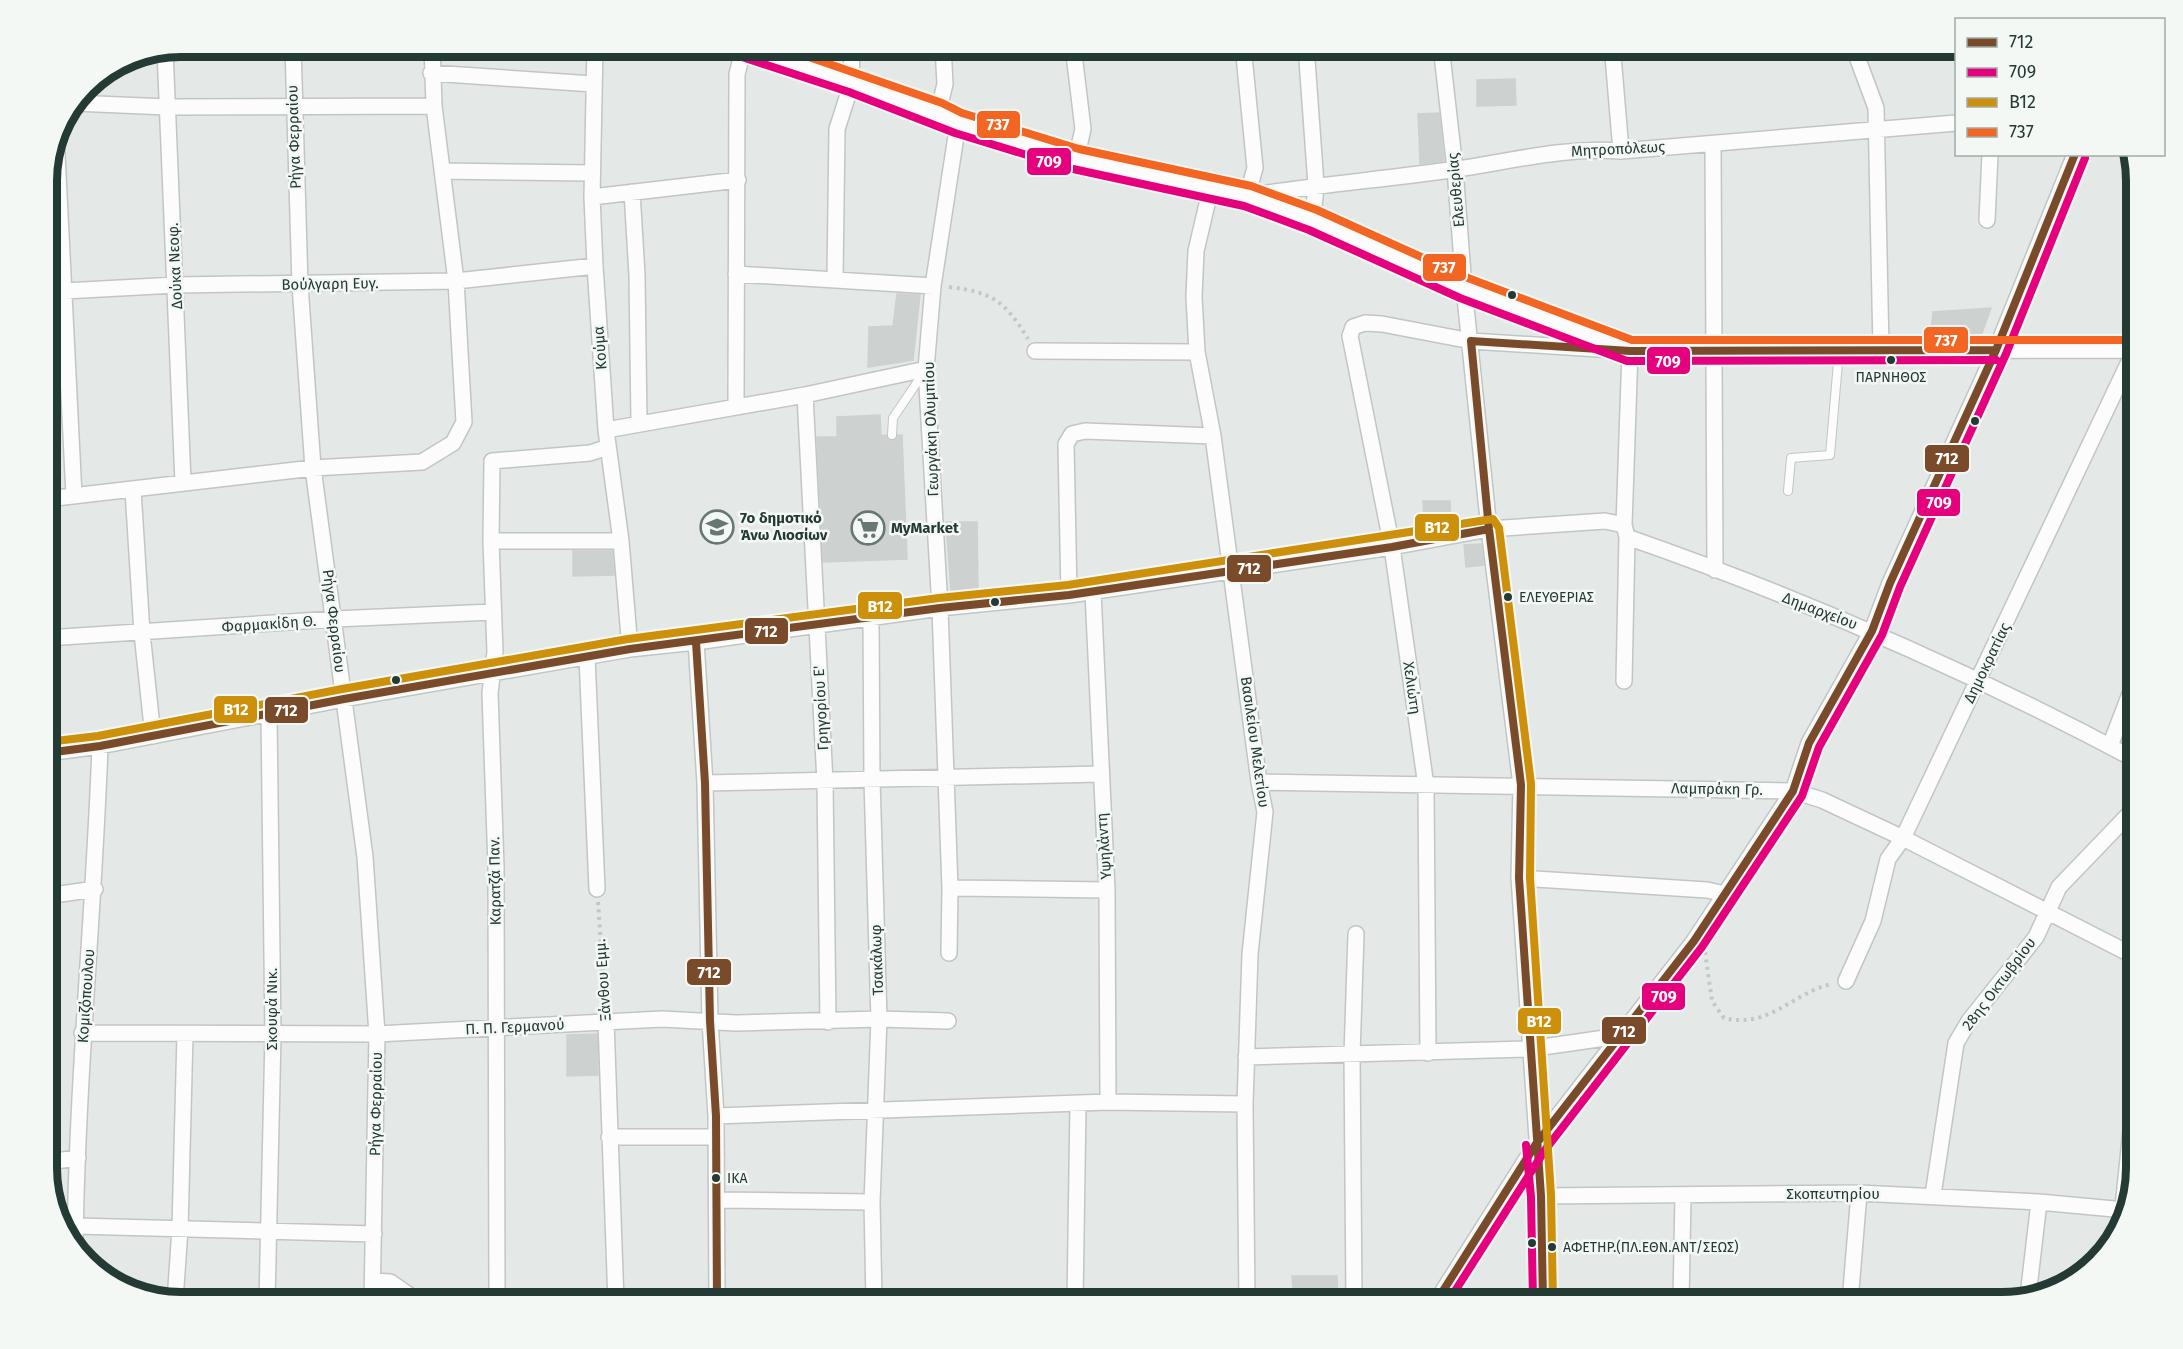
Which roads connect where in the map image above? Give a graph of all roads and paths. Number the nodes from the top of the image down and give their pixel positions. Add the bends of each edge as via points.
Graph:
1 (293, 57) edge
2 (432, 57) edge
3 (594, 57) edge
4 (741, 57) edge
5 (774, 57) edge
6 (851, 57) edge
7 (944, 57) edge
8 (1074, 57) edge
9 (1244, 57) edge
10 (1307, 57) edge
11 (1442, 57) edge
12 (1613, 57) edge
13 (1857, 57) edge
14 (165, 58) edge
15 (431, 73) junction
16 (852, 82) junction
17 (593, 84) junction
18 (84, 103) edge
19 (434, 106) junction
20 (167, 107) junction
21 (293, 107) junction
22 (938, 113) junction
23 (958, 123) junction
24 (1955, 123) edge
25 (1877, 130) junction
26 (1713, 144) junction
27 (1621, 151) junction
28 (1990, 156) edge
29 (2074, 156) edge
30 (1076, 159) junction
31 (58, 167) edge
32 (1455, 170) junction
33 (442, 171) junction
34 (592, 173) junction
35 (738, 180) junction
36 (1316, 185) junction
37 (1211, 187) junction
38 (632, 192) junction
39 (1247, 196) junction
40 (592, 197) junction
41 (1313, 220) junction
42 (1987, 220) dead end
43 (594, 266) junction
44 (736, 274) junction
45 (835, 278) junction
46 (456, 281) junction
47 (176, 285) junction
48 (300, 285) junction
49 (933, 286) junction
50 (1464, 288) junction
51 (64, 291) junction
52 (1472, 341) junction
53 (1714, 349) junction
54 (1839, 349) junction
55 (1881, 349) junction
56 (2126, 349) edge
57 (1996, 350) junction
58 (1035, 351) joint
59 (1630, 351) junction
60 (1197, 352) junction
61 (926, 369) junction
62 (2126, 370) edge
63 (805, 395) junction
64 (736, 407) junction
65 (639, 423) junction
66 (606, 430) junction
67 (892, 435) dead end
68 (1213, 436) junction
69 (608, 447) junction
70 (313, 468) junction
71 (183, 482) junction
72 (133, 490) junction
73 (1788, 491) dead end
74 (74, 496) junction
75 (57, 498) edge
76 (1489, 529) junction
77 (1626, 531) junction
78 (621, 541) junction
79 (491, 542) junction
80 (1392, 547) junction
81 (1714, 570) junction
82 (1232, 571) junction
83 (1093, 591) junction
84 (1069, 595) junction
85 (940, 608) junction
86 (492, 612) junction
87 (871, 617) junction
88 (335, 619) junction
89 (817, 624) junction
90 (1872, 631) junction
91 (142, 633) junction
92 (57, 637) edge
93 (696, 642) junction
94 (630, 649) junction
95 (587, 657) junction
96 (493, 672) junction
97 (1979, 680) junction
98 (1624, 681) dead end
99 (344, 699) junction
100 (2126, 704) edge
101 (269, 715) junction
102 (153, 736) junction
103 (100, 746) junction
104 (2110, 746) junction
105 (57, 752) edge
106 (2126, 755) edge
107 (1100, 774) junction
108 (945, 777) junction
109 (872, 780) junction
110 (825, 782) junction
111 (1259, 782) junction
112 (705, 783) junction
113 (1521, 785) junction
114 (1426, 786) junction
115 (1793, 791) junction
116 (2126, 817) edge
117 (1903, 838) junction
118 (1519, 878) junction
119 (950, 888) junction
120 (95, 889) junction
121 (597, 889) joint
122 (1107, 890) junction
123 (1725, 894) junction
124 (57, 895) edge
125 (2048, 910) junction
126 (1356, 933) dead end
127 (1694, 941) junction
128 (2126, 952) edge
129 (949, 953) dead end
130 (1846, 981) joint
131 (879, 1019) junction
132 (606, 1021) junction
133 (710, 1021) junction
134 (948, 1021) dead end
135 (828, 1022) junction
136 (497, 1028) junction
137 (82, 1033) junction
138 (185, 1034) junction
139 (377, 1034) junction
140 (273, 1035) junction
141 (1619, 1036) junction
142 (1529, 1049) junction
143 (1428, 1053) junction
144 (1352, 1055) junction
145 (1246, 1057) junction
146 (1108, 1102) junction
147 (1078, 1104) junction
148 (1245, 1104) junction
149 (874, 1110) junction
150 (716, 1116) junction
151 (609, 1137) junction
152 (716, 1137) junction
153 (1536, 1144) junction
154 (78, 1158) junction
155 (2126, 1160) edge
156 (57, 1161) edge
157 (2124, 1190) edge
158 (1859, 1193) junction
159 (1933, 1195) junction
160 (1540, 1196) junction
161 (1683, 1196) junction
162 (717, 1200) junction
163 (872, 1202) junction
164 (2039, 1202) junction
165 (2119, 1210) edge
166 (76, 1226) junction
167 (180, 1229) junction
168 (76, 1233) edge
169 (269, 1233) junction
170 (374, 1234) junction
171 (374, 1281) junction
172 (2029, 1289) edge
173 (176, 1292) edge
174 (267, 1292) edge
175 (373, 1292) edge
176 (404, 1292) edge
177 (497, 1292) edge
178 (616, 1292) edge
179 (717, 1292) edge
180 (874, 1292) edge
181 (1075, 1292) edge
182 (1247, 1292) edge
183 (1354, 1292) edge
184 (1442, 1292) edge
185 (1543, 1292) edge
186 (1681, 1292) edge
187 (1851, 1292) edge

1 - 21 street, Ρήγα Φερραίου
2 - 15 street
3 - 17 street, Κούμα
4 - 35 street via 737,74
5 - 16 street
6 - 16 street
7 - 22 street via 945,84
8 - 30 street via 1083,129
9 - 39 street via 1255,168
10 - 36 street
11 - 32 street, Ελευθερίας
12 - 27 street
13 - 25 street via 1876,108
14 - 20 street, Δούκα Νεοφ.
15 - 17 street
15 - 19 street
16 - 22 street
16 - 45 street via 837,129
17 - 34 street, Κούμα
18 - 20 street
19 - 21 street
19 - 33 street
20 - 21 street
20 - 47 street, Δούκα Νεοφ.
21 - 48 street, Ρήγα Φερραίου
22 - 23 street
23 - 30 street
23 - 49 street, Γεωργάκη Ολυμπίου
24 - 25 street, Μητροπόλεως
25 - 26 street, Μητροπόλεως
25 - 55 street
26 - 27 street, Μητροπόλεως
26 - 53 street
27 - 32 street, Μητροπόλεως via 1585,148
28 - 42 street
29 - 57 street
30 - 37 street
31 - 51 street
32 - 36 street, Μητροπόλεως
32 - 50 street, Ελευθερίας
33 - 34 street
33 - 46 street
34 - 40 street, Κούμα
35 - 38 street
35 - 44 street
36 - 39 street, Μητροπόλεως
36 - 41 street
37 - 39 street
37 - 60 street, Βασιλείου Μελετίου via 1196,250
38 - 40 street
38 - 65 street
39 - 41 street
40 - 43 street, Κούμα
41 - 50 street
43 - 46 street, Βούλγαρη Ευγ.
43 - 66 street, Κούμα
44 - 45 street
44 - 64 street
45 - 49 street
46 - 48 street, Βούλγαρη Ευγ.
46 - 70 street via 464,422 453,443 422,462
47 - 48 street, Βούλγαρη Ευγ.
47 - 51 street, Βούλγαρη Ευγ.
47 - 71 street, Δούκα Νεοφ.
48 - 70 street, Ρήγα Φερραίου
49 - 58 path via 977,290 1002,304
49 - 61 street, Γεωργάκη Ολυμπίου
50 - 52 street, Ελευθερίας
50 - 59 street
51 - 74 street
52 - 59 street
52 - 76 street, Ελευθερίας
52 - 80 street, Χελιώτη via 1382,324 1353,327 1350,336
53 - 54 street
53 - 59 street
53 - 81 street
54 - 55 street
54 - 73 lane via 1830,455 1791,458
55 - 57 street
56 - 57 street
57 - 90 street via 1890,582
58 - 60 street
59 - 77 street
60 - 68 street, Βασιλείου Μελετίου
61 - 63 street
61 - 67 lane via 893,418
61 - 85 street, Γεωργάκη Ολυμπίου
62 - 97 street, Δημοκρατίας
63 - 64 street
63 - 89 street, Γρηγορίου Ε'
64 - 65 street
65 - 66 street
66 - 69 street, Κούμα
68 - 82 street, Βασιλείου Μελετίου
68 - 84 street via 1085,431 1072,434 1066,444
69 - 78 street, Κούμα
69 - 79 street, Καρατζά Παν. via 590,453 492,461
70 - 71 street
70 - 88 street, Ρήγα Φερραίου
71 - 72 street
72 - 74 street
72 - 91 street
74 - 75 street
76 - 77 street, Δημαρχείου via 1605,521
76 - 80 street, Δημαρχείου
76 - 113 street, Ελευθερίας
77 - 81 street, Δημαρχείου
77 - 98 street
78 - 79 street
78 - 94 street, Κούμα
79 - 86 street, Καρατζά Παν.
80 - 82 street, Δημαρχείου
80 - 114 street, Χελιώτη
81 - 90 street, Δημαρχείου
82 - 83 street, Δημαρχείου
82 - 111 street, Βασιλείου Μελετίου
83 - 84 street, Δημαρχείου
83 - 107 street, Υψηλάντη
84 - 85 street, Δημαρχείου
85 - 87 street, Δημαρχείου
85 - 108 street, Γεωργάκη Ολυμπίου
86 - 88 street, Φαρμακίδη Θ.
86 - 96 street, Καρατζά Παν.
87 - 89 street, Δημαρχείου
87 - 109 street, Τσακάλωφ
88 - 91 street, Φαρμακίδη Θ.
88 - 99 street, Ρήγα Φερραίου
89 - 93 street, Δημαρχείου
89 - 110 street, Γρηγορίου Ε'
90 - 97 street, Δημαρχείου
90 - 115 street via 1809,743
91 - 92 street, Φαρμακίδη Θ.
91 - 102 street
93 - 94 street, Δημαρχείου
93 - 112 street
94 - 95 street, Δημαρχείου
95 - 96 street, Δημαρχείου
95 - 121 street
96 - 99 street, Δημαρχείου
96 - 136 street, Καρατζά Παν. via 490,693
97 - 104 street, Δημαρχείου
97 - 117 street, Δημοκρατίας
99 - 101 street, Δημαρχείου
99 - 139 street, Ρήγα Φερραίου via 365,857
100 - 104 street
101 - 102 street, Δημαρχείου
101 - 140 street, Σκουφά Νικ.
102 - 103 street, Δημαρχείου
103 - 105 street, Δημαρχείου
103 - 120 street, Κομιζόπουλου
104 - 106 street, Δημαρχείου
107 - 108 street
107 - 122 street, Υψηλάντη
108 - 109 street
108 - 119 street, Γεωργάκη Ολυμπίου
109 - 110 street
109 - 131 street, Τσακάλωφ
110 - 112 street
110 - 135 street, Γρηγορίου Ε'
111 - 114 street, Λαμπράκη Γρ.
111 - 145 street, Βασιλείου Μελετίου via 1266,812 1250,954
112 - 133 street
113 - 114 street, Λαμπράκη Γρ.
113 - 115 street, Λαμπράκη Γρ.
113 - 118 street, Ελευθερίας
114 - 143 street, Χελιώτη
115 - 117 street, Λαμπράκη Γρ. via 1822,800
115 - 123 street
116 - 125 street, 28ης Οκτωβρίου via 2059,887
117 - 125 street, Λαμπράκη Γρ.
117 - 130 street, Δημοκρατίας via 1888,859 1873,921
118 - 123 street
118 - 142 street, Ελευθερίας
119 - 122 street
119 - 129 street, Γεωργάκη Ολυμπίου
120 - 124 street
120 - 137 street, Κομιζόπουλου
121 - 132 path, Ξάνθου Εμμ.
122 - 146 street, Υψηλάντη
123 - 127 street
125 - 128 street, Λαμπράκη Γρ.
125 - 159 street, 28ης Οκτωβρίου via 2036,937 1956,1043
126 - 144 street
127 - 130 path via 1705,950 1712,1001 1724,1018 1741,1022 1772,1015 1811,989
127 - 141 street
131 - 134 street, Π. Π. Γερμανού
131 - 135 street, Π. Π. Γερμανού
131 - 149 street, Τσακάλωφ
132 - 133 street, Π. Π. Γερμανού
132 - 136 street, Π. Π. Γερμανού
132 - 151 street, Ξάνθου Εμμ.
133 - 135 street, Π. Π. Γερμανού
133 - 150 street
136 - 139 street, Π. Π. Γερμανού
136 - 177 street, Καρατζά Παν.
137 - 138 street, Π. Π. Γερμανού
137 - 154 street, Κομιζόπουλου
138 - 140 street, Π. Π. Γερμανού
138 - 167 street
139 - 140 street, Π. Π. Γερμανού
139 - 170 street, Ρήγα Φερραίου
140 - 169 street, Σκουφά Νικ.
141 - 142 street
141 - 153 street
142 - 143 street
142 - 153 street, Ελευθερίας
143 - 144 street
144 - 145 street
144 - 183 street
145 - 148 street, Βασιλείου Μελετίου
146 - 147 street
146 - 148 street
147 - 149 street
147 - 181 street
148 - 182 street, Βασιλείου Μελετίου
149 - 150 street
149 - 163 street, Τσακάλωφ
150 - 152 street
151 - 152 street
151 - 178 street, Ξάνθου Εμμ.
152 - 162 street
153 - 160 street, Ελευθερίας
153 - 184 street
154 - 156 street
154 - 166 street, Κομιζόπουλου
155 - 157 street
158 - 159 street, Σκοπευτηρίου
158 - 161 street, Σκοπευτηρίου
158 - 187 street
159 - 164 street, Σκοπευτηρίου
160 - 161 street, Σκοπευτηρίου
160 - 185 street, Ελευθερίας
161 - 186 street
162 - 163 street
162 - 179 street
163 - 180 street, Τσακάλωφ
164 - 165 street, Σκοπευτηρίου
164 - 172 street
166 - 167 street
166 - 168 street, Κομιζόπουλου
167 - 169 street
167 - 173 street
169 - 170 street
169 - 174 street, Σκουφά Νικ.
170 - 171 street, Ρήγα Φερραίου
171 - 175 street, Ρήγα Φερραίου
171 - 176 street via 390,1282

